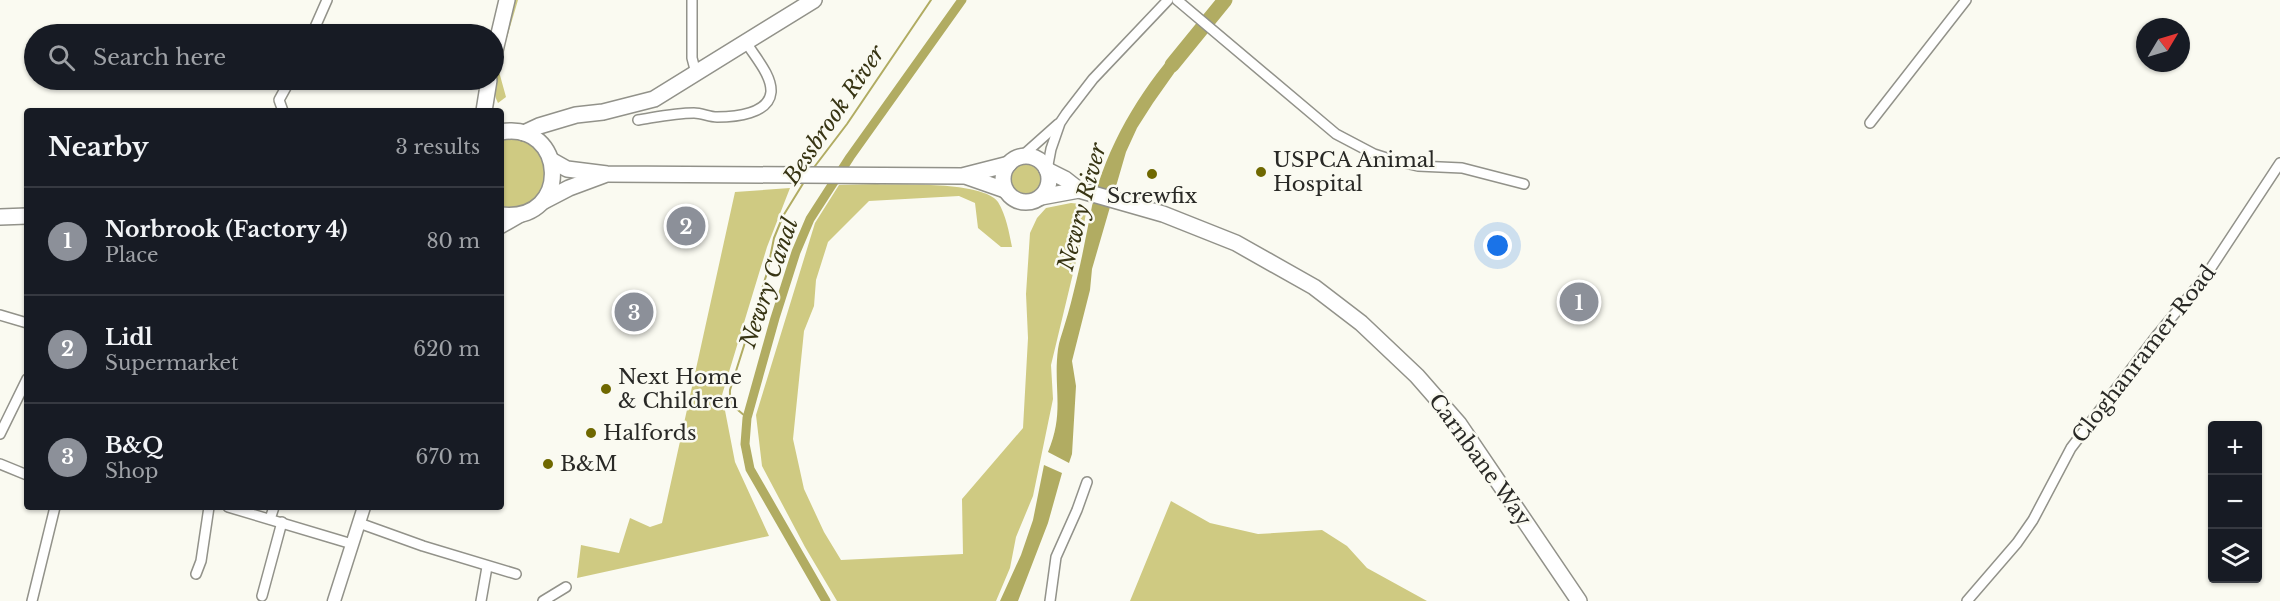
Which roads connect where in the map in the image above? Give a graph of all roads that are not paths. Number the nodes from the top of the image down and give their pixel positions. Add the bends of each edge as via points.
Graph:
1 (327, 0) edge
2 (507, 0) edge
3 (692, 0) edge
4 (1168, 0) edge
5 (1177, 0) edge
6 (1966, 0) edge
7 (811, 1) edge
8 (316, 24) edge
9 (501, 24) edge
10 (746, 42) junction
11 (696, 73) junction
12 (284, 90) edge
13 (488, 90) edge
14 (490, 90) edge
15 (282, 108) edge
16 (485, 108) edge
17 (495, 108) edge
18 (638, 120) dead end
19 (551, 123) junction
20 (1060, 123) junction
21 (1870, 123) dead end
22 (513, 132) edge
23 (542, 145) junction
24 (551, 160) junction
25 (1015, 161) junction
26 (2280, 163) edge
27 (1047, 170) junction
28 (607, 174) junction
29 (962, 176) junction
30 (1524, 184) dead end
31 (1005, 190) junction
32 (1084, 191) junction
33 (1041, 197) junction
34 (542, 202) junction
35 (523, 214) junction
36 (504, 215) edge
37 (24, 216) edge
38 (0, 217) edge
39 (504, 224) edge
40 (0, 315) edge
41 (24, 322) edge
42 (24, 391) edge
43 (0, 434) edge
44 (0, 464) edge
45 (24, 474) edge
46 (1087, 482) dead end
47 (54, 510) edge
48 (209, 510) edge
49 (238, 510) edge
50 (273, 510) edge
51 (363, 510) edge
52 (270, 519) junction
53 (282, 522) junction
54 (359, 523) junction
55 (352, 544) junction
56 (487, 567) junction
57 (196, 574) dead end
58 (516, 574) dead end
59 (566, 587) dead end
60 (262, 596) dead end
61 (32, 601) edge
62 (334, 601) edge
63 (481, 601) edge
64 (543, 601) edge
65 (1050, 601) edge
66 (1579, 601) edge
67 (1967, 601) edge

1 - 8 street
2 - 9 highway
3 - 11 street via 692,58
4 - 20 street
5 - 30 street via 1336,134 1356,146 1418,166 1462,168
6 - 21 street
7 - 10 highway
10 - 11 highway
10 - 18 street via 770,82 769,100 764,107 717,117 698,113
11 - 19 highway via 642,103
12 - 15 street via 279,100
13 - 16 highway
14 - 17 highway
19 - 22 highway
19 - 23 highway
20 - 25 street
20 - 27 street
22 - 23 highway
23 - 24 highway
24 - 28 highway via 567,169
24 - 34 highway via 553,177
25 - 27 highway via 1027,157 1039,161
25 - 29 highway
25 - 31 highway via 1003,177
26 - 67 street, Cloghanramer Road via 2205,277 2071,448 2017,543
27 - 32 highway
27 - 33 highway via 1048,184
28 - 29 highway
28 - 34 highway
29 - 31 highway
31 - 33 highway via 1021,202
32 - 33 highway
32 - 66 highway, Carnbane Way via 1199,227 1245,248 1314,287 1386,344 1459,424
34 - 35 highway
35 - 36 highway
35 - 39 main road
37 - 38 highway
40 - 41 street
42 - 43 street
44 - 45 street
46 - 65 street via 1056,557
47 - 61 street
48 - 57 street
49 - 52 street
50 - 52 street
51 - 54 main road
52 - 53 street
53 - 55 street
53 - 60 street
54 - 55 main road
54 - 56 street
55 - 62 main road
56 - 58 street
56 - 63 street
59 - 64 street

